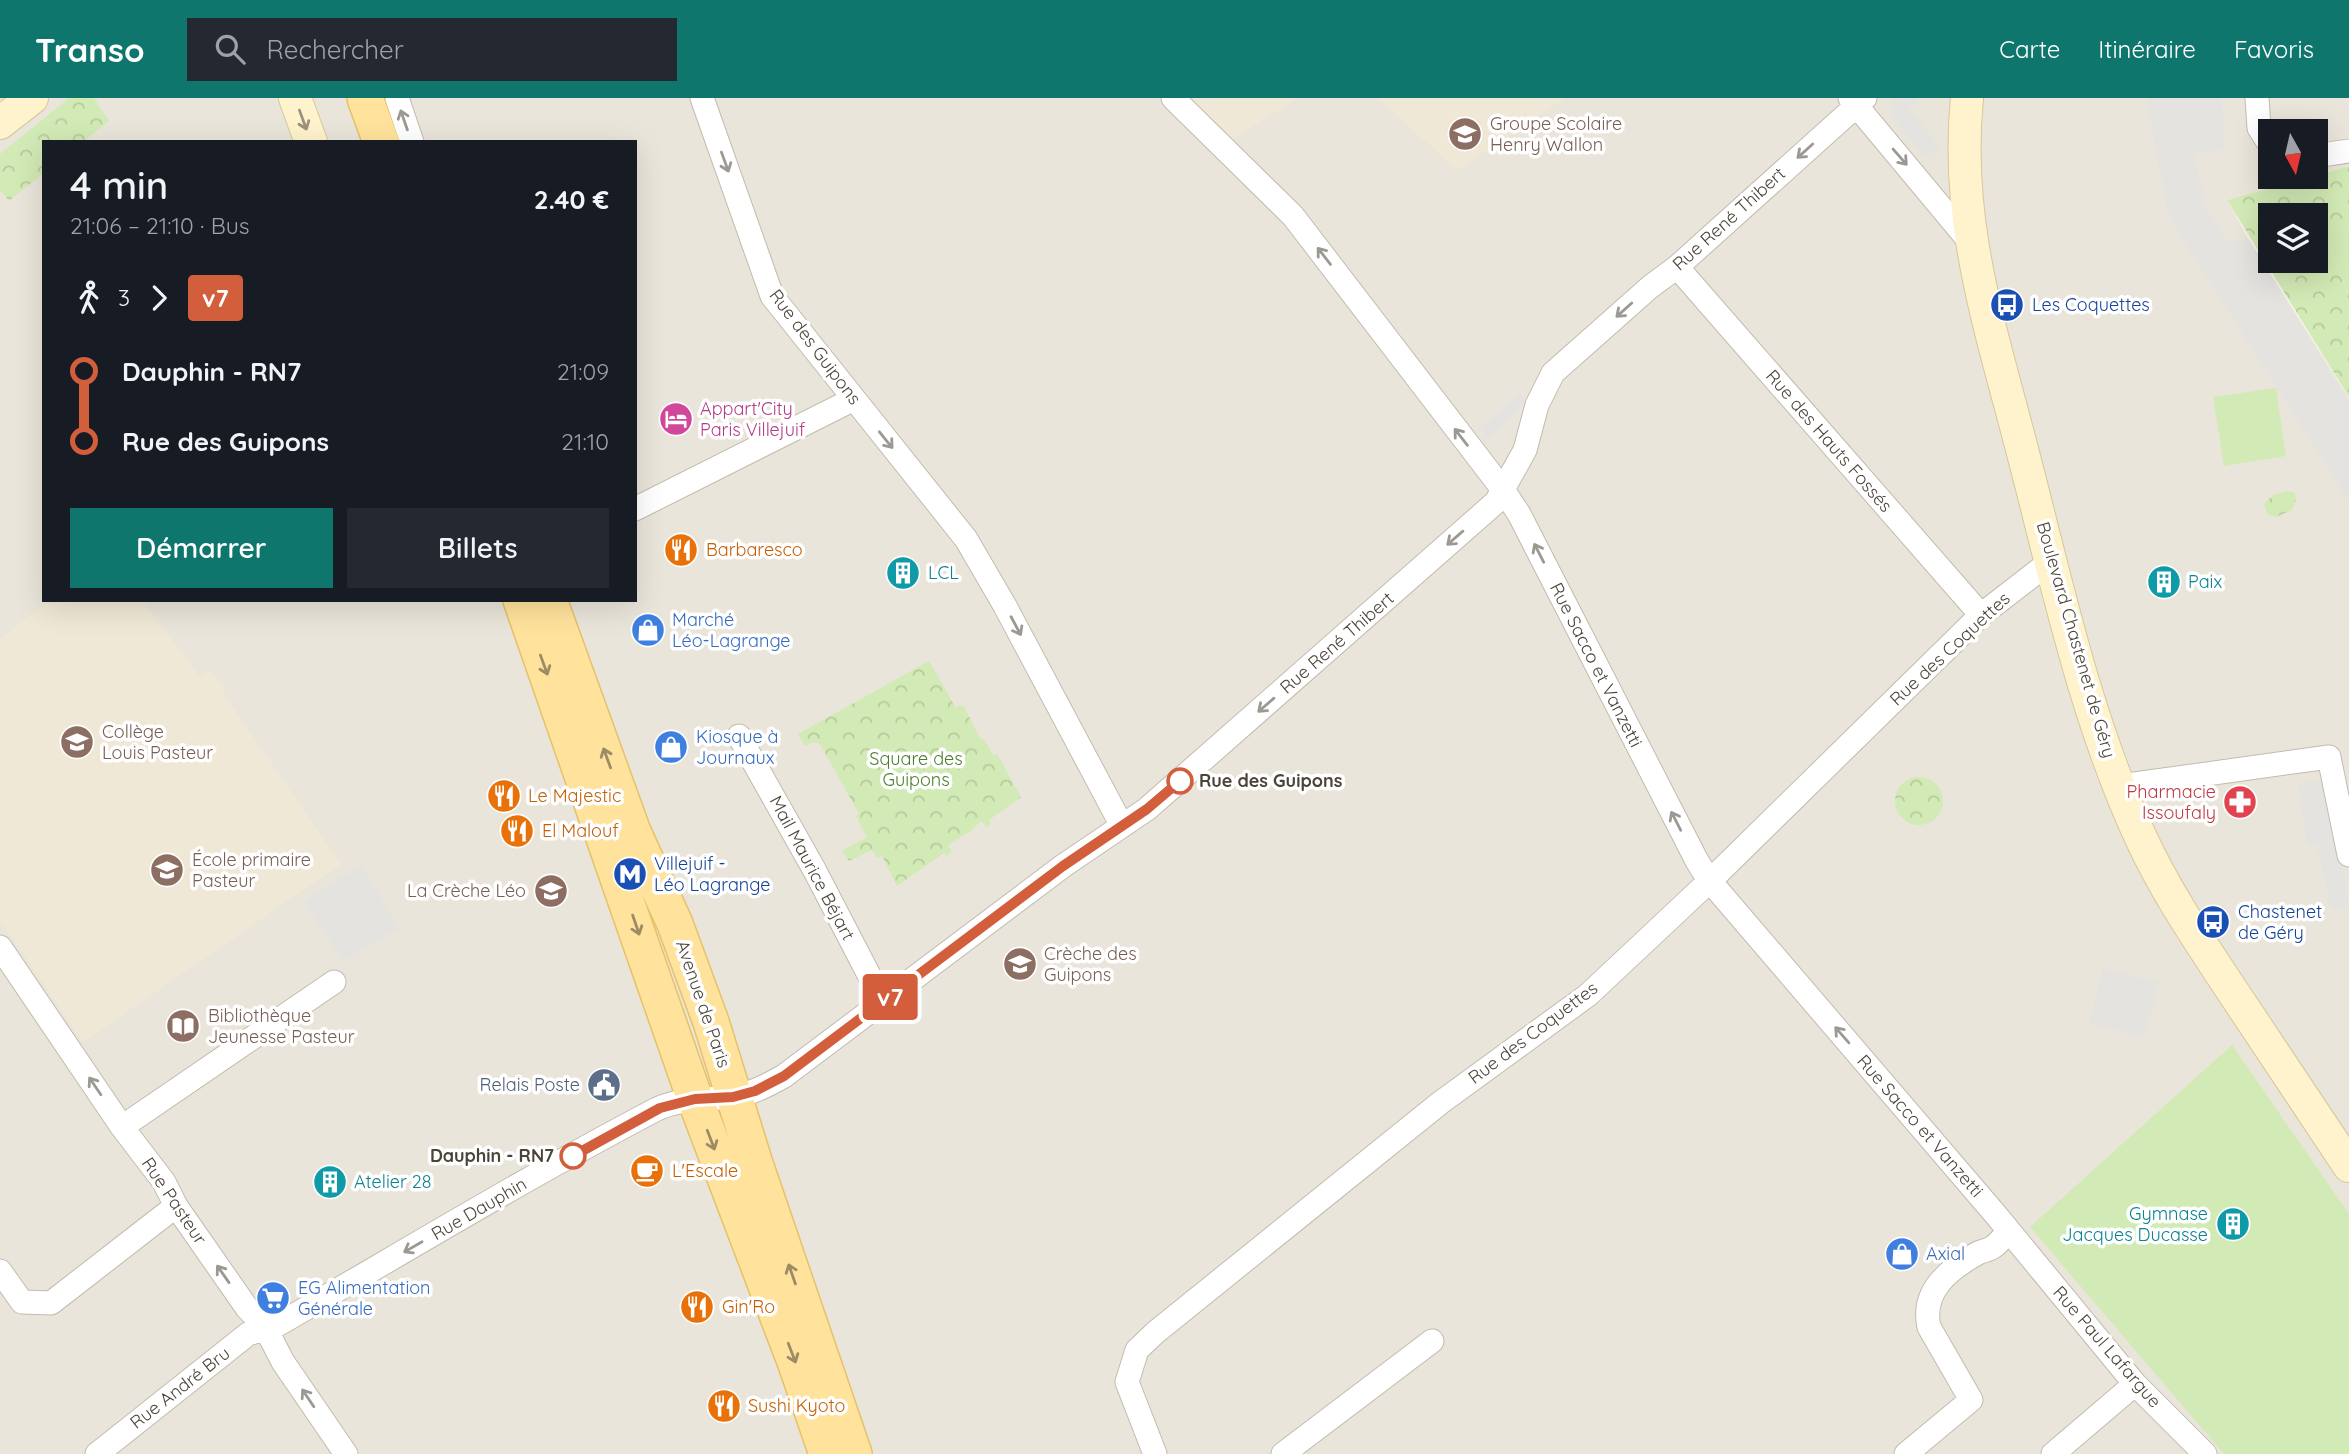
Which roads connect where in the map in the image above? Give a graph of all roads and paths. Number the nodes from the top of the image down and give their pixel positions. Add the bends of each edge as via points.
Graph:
1 (32, 98) edge
2 (295, 98) edge
3 (343, 98) edge
4 (365, 98) edge
5 (397, 98) edge
6 (702, 98) edge
7 (1173, 98) edge
8 (1967, 98) edge
9 (2257, 98) edge
10 (1857, 100) edge
11 (2258, 119) edge
12 (0, 123) edge
13 (310, 140) edge
14 (358, 140) edge
15 (380, 140) edge
16 (411, 140) edge
17 (2349, 151) edge
18 (2328, 154) edge
19 (1970, 242) junction
20 (1677, 267) junction
21 (854, 399) junction
22 (1504, 491) junction
23 (637, 508) edge
24 (2051, 561) junction
25 (522, 602) edge
26 (550, 602) edge
27 (1981, 615) junction
28 (739, 736) dead end
29 (2120, 786) junction
30 (1122, 826) junction
31 (2349, 855) edge
32 (1709, 880) junction
33 (0, 947) edge
34 (334, 982) dead end
35 (883, 1002) junction
36 (733, 1097) junction
37 (695, 1099) junction
38 (122, 1127) junction
39 (2349, 1166) edge
40 (176, 1206) junction
41 (2011, 1234) junction
42 (0, 1271) edge
43 (265, 1327) junction
44 (1432, 1340) dead end
45 (2135, 1384) junction
46 (97, 1454) edge
47 (346, 1454) edge
48 (827, 1454) edge
49 (855, 1454) edge
50 (1156, 1454) edge
51 (1283, 1454) edge
52 (1906, 1454) edge
53 (2053, 1454) edge
54 (2205, 1454) edge

1 - 12 street
2 -> 13 street
3 - 14 main road
4 - 15 main road
16 -> 5 street
6 -> 21 street, Rue des Guipons via 772,296
22 -> 7 street, Rue Sacco et Vanzetti via 1293,216
8 - 19 street, Boulevard Chastenet de Géry via 1964,153
9 - 11 street
10 -> 19 street
10 -> 20 street, Rue René Thibert
17 - 18 street
19 - 24 street, Boulevard Chastenet de Géry
20 -> 22 street, Rue René Thibert via 1553,373 1525,450
20 - 27 street, Rue des Hauts Fossés
21 - 23 street
21 -> 30 street, Rue des Guipons via 966,539
22 -> 30 street, Rue René Thibert via 1147,809
32 -> 22 street, Rue Sacco et Vanzetti
24 - 27 street, Rue des Coquettes
24 - 29 street, Boulevard Chastenet de Géry via 2093,711
25 -> 37 main road
36 -> 26 main road, Avenue de Paris via 675,924 633,832
27 - 32 street, Rue des Coquettes
28 - 35 street, Mail Maurice Béjart
29 - 31 street via 2329,757
29 - 39 street, Boulevard Chastenet de Géry via 2177,909
30 - 35 street, Rue René Thibert
41 -> 32 street, Rue Sacco et Vanzetti
32 - 50 street, Rue des Coquettes via 1588,995 1399,1135 1137,1350 1127,1382
38 -> 33 street, Rue Pasteur
34 - 38 street
35 - 36 street, Rue René Thibert via 784,1076
36 - 37 street, Rue Dauphin
49 -> 36 main road, Avenue de Paris
37 -> 43 street, Rue Dauphin via 660,1108 279,1324
37 -> 48 main road
38 - 40 street, Rue Pasteur via 164,1182
40 - 42 street via 51,1303 22,1301
43 -> 40 street, Rue Pasteur
41 - 45 street, Rue Paul Lafargue
41 - 52 street via 1938,1282 1931,1293 1926,1317 1929,1326 1971,1400
43 - 46 street, Rue André Bru via 248,1334
47 -> 43 street, Rue Pasteur via 283,1362
44 - 51 street
45 - 53 street
45 - 54 street, Rue Paul Lafargue

